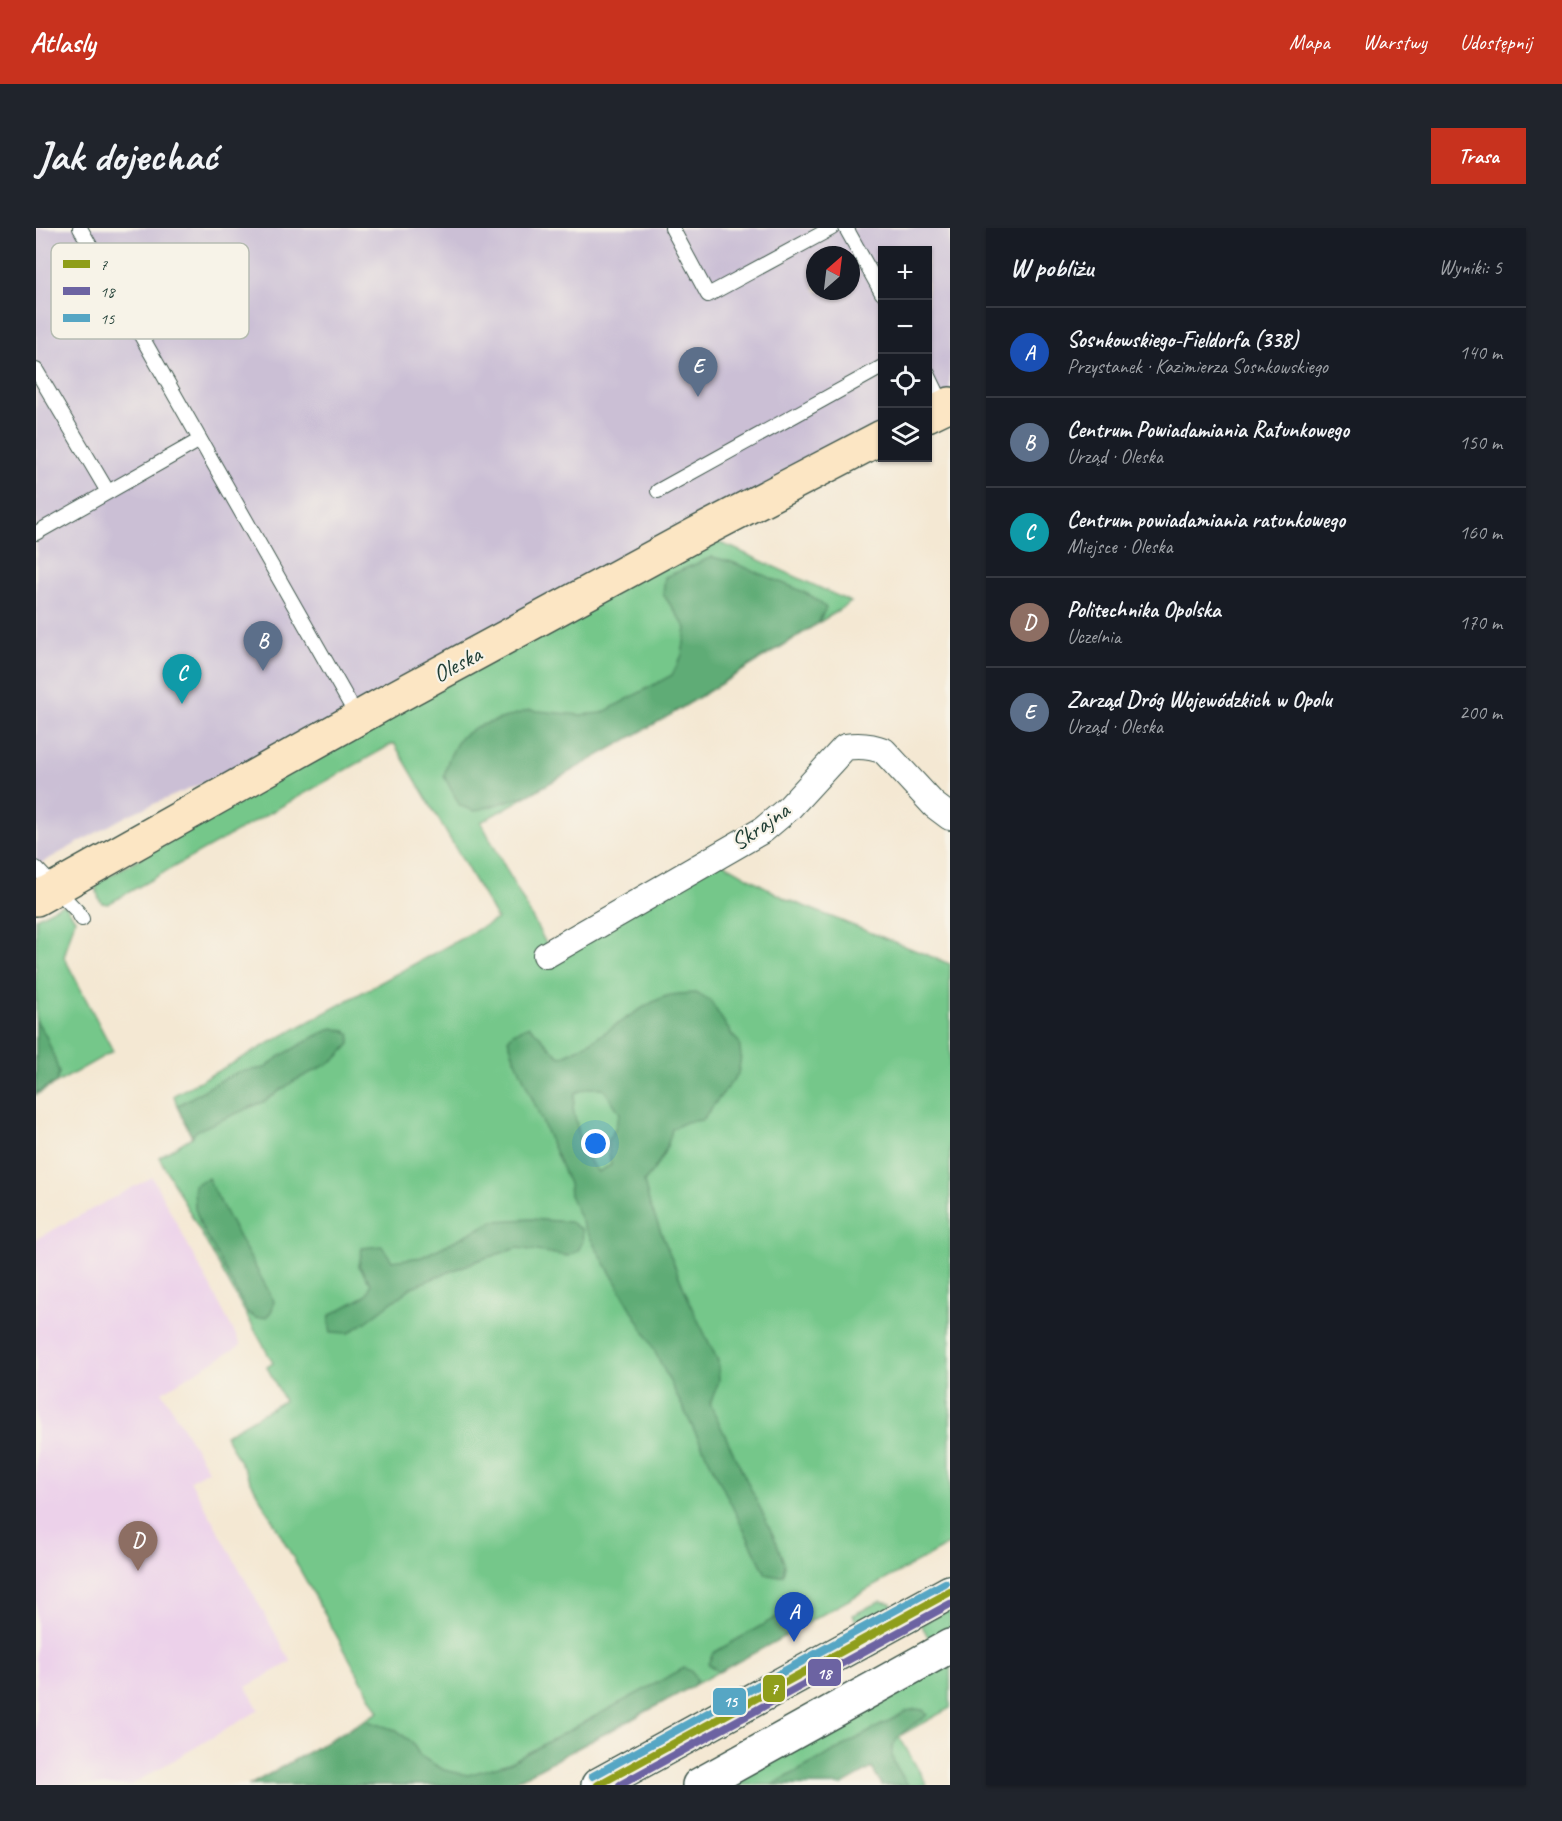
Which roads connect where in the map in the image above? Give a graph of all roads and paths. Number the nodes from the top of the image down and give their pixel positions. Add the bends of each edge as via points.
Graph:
1 (80, 228) edge
2 (672, 228) edge
3 (832, 228) edge
4 (846, 228) edge
5 (88, 243) edge
6 (878, 286) edge
7 (143, 339) edge
8 (878, 369) edge
9 (36, 370) edge
10 (932, 384) edge
11 (943, 412) edge
12 (878, 439) edge
13 (200, 440) junction
14 (658, 491) dead end
15 (108, 492) junction
16 (36, 533) edge
17 (358, 718) junction
18 (950, 817) edge
19 (43, 885) edge
20 (82, 919) dead end
21 (546, 955) dead end
22 (950, 1592) edge
23 (950, 1646) edge
24 (598, 1785) edge
25 (699, 1785) edge

1 - 5 lane
2 - 3 lane via 708,295
4 - 6 lane
7 - 13 lane
8 - 14 lane
9 - 15 lane
10 - 11 lane
12 - 17 main road, Oleska
13 - 15 lane
13 - 17 lane
15 - 16 lane
17 - 19 main road, Oleska
18 - 21 street, Skrajna via 884,751 845,747 789,808 763,830
19 - 20 lane
22 - 24 street
23 - 25 street

